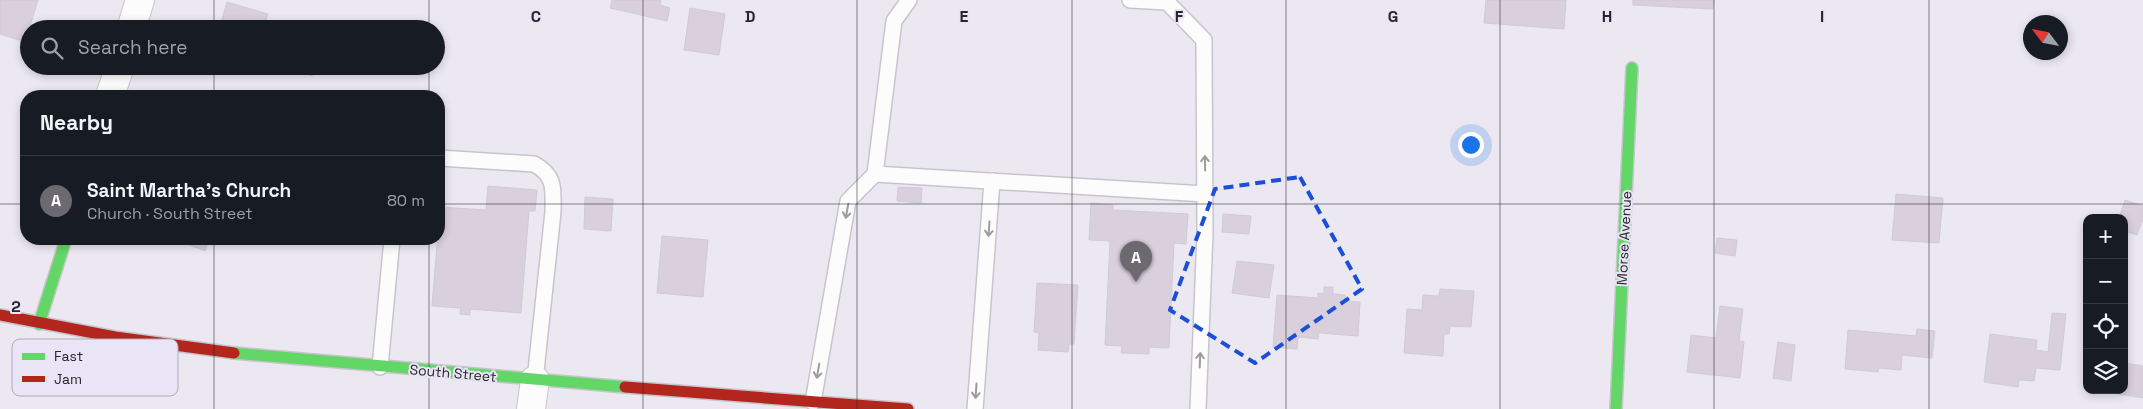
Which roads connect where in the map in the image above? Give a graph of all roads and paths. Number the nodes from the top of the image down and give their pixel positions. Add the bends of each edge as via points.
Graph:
1 (140, 0) edge
2 (909, 0) edge
3 (1130, 0) edge
4 (134, 20) edge
5 (1632, 68) dead end
6 (117, 75) edge
7 (112, 90) edge
8 (445, 158) edge
9 (876, 174) junction
10 (992, 181) junction
11 (1205, 194) junction
12 (64, 245) edge
13 (391, 245) edge
14 (0, 315) edge
15 (40, 324) junction
16 (142, 339) edge
17 (178, 344) edge
18 (380, 367) junction
19 (535, 380) junction
20 (813, 402) junction
21 (531, 409) edge
22 (908, 409) edge
23 (975, 409) edge
24 (1198, 409) edge
25 (1616, 409) edge

1 - 4 street
2 - 9 lane via 894,21
11 -> 3 lane via 1204,40 1167,2
5 - 25 main road, Morse Avenue
6 - 7 street
8 - 19 lane via 534,164 545,170 554,185
9 - 10 lane
9 -> 20 lane via 848,201
10 - 11 lane
10 -> 23 lane
24 -> 11 lane
12 - 15 main road
13 - 18 lane
14 - 15 main road, South Street
15 - 16 main road, South Street
17 - 18 main road, South Street
18 - 19 main road, South Street
19 - 20 main road, South Street
19 - 21 street
20 - 22 main road, South Street

